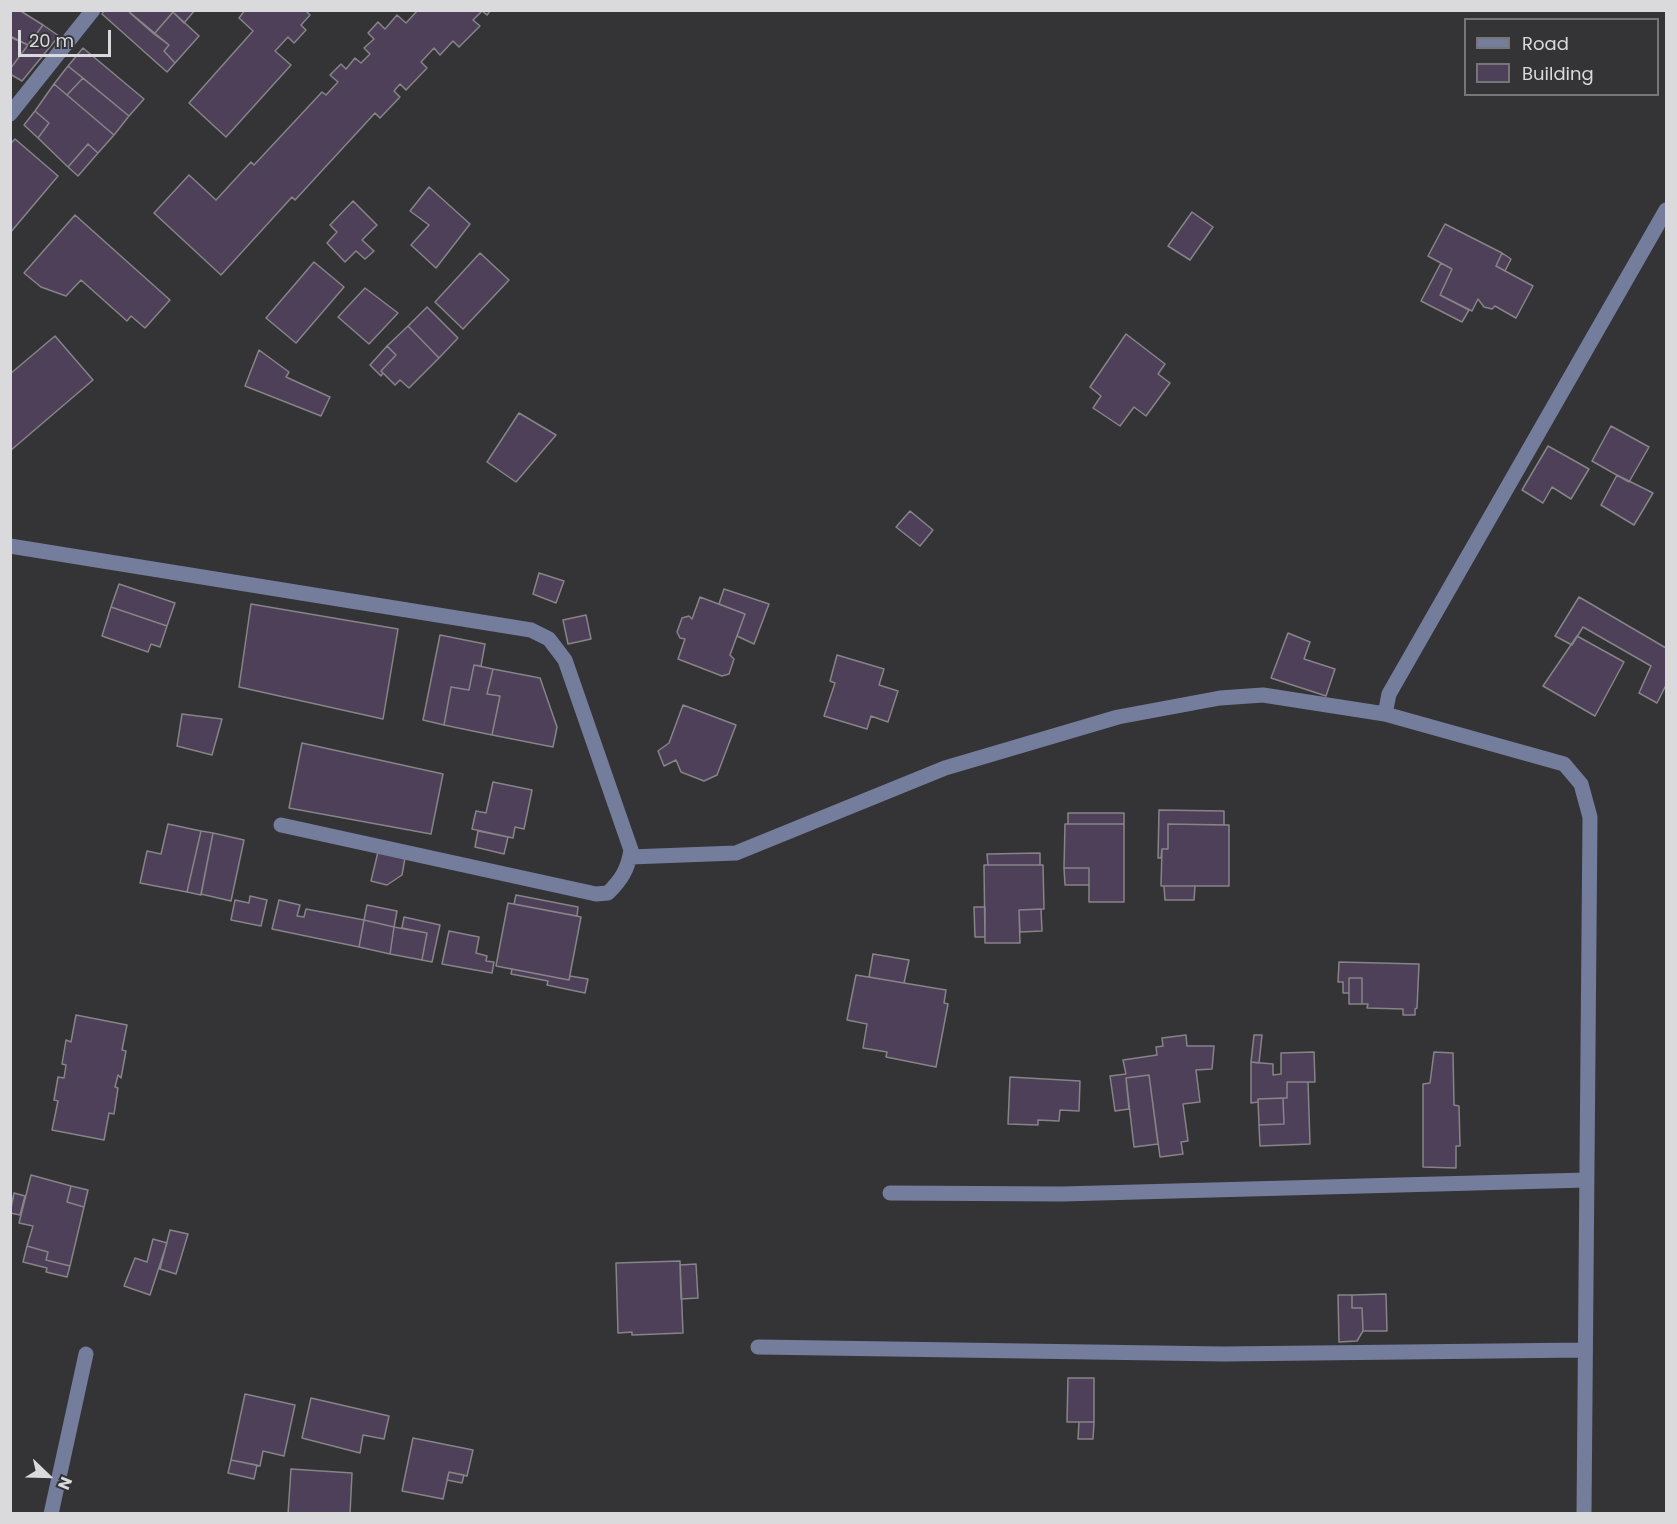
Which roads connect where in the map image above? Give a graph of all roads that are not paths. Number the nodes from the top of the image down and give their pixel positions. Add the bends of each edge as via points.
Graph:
1 (93, 10) edge
2 (10, 114) edge
3 (1666, 210) edge
4 (10, 546) edge
5 (1385, 714) junction
6 (281, 825) dead end
7 (630, 857) junction
8 (1587, 1179) junction
9 (890, 1193) dead end
10 (758, 1347) dead end
11 (1585, 1350) junction
12 (86, 1354) dead end
13 (51, 1514) edge
14 (1584, 1514) edge

1 - 2 street
3 - 5 street via 1389,694
4 - 7 street via 531,630 549,639 565,660 631,850
5 - 7 street via 1263,695 1220,698 1118,717 945,768 736,853
5 - 8 street via 1564,764 1581,784 1590,817
6 - 7 street via 596,894 608,893 619,883 627,872
8 - 9 street via 1062,1194
8 - 11 street
10 - 11 street via 1224,1354
11 - 14 street
12 - 13 street

